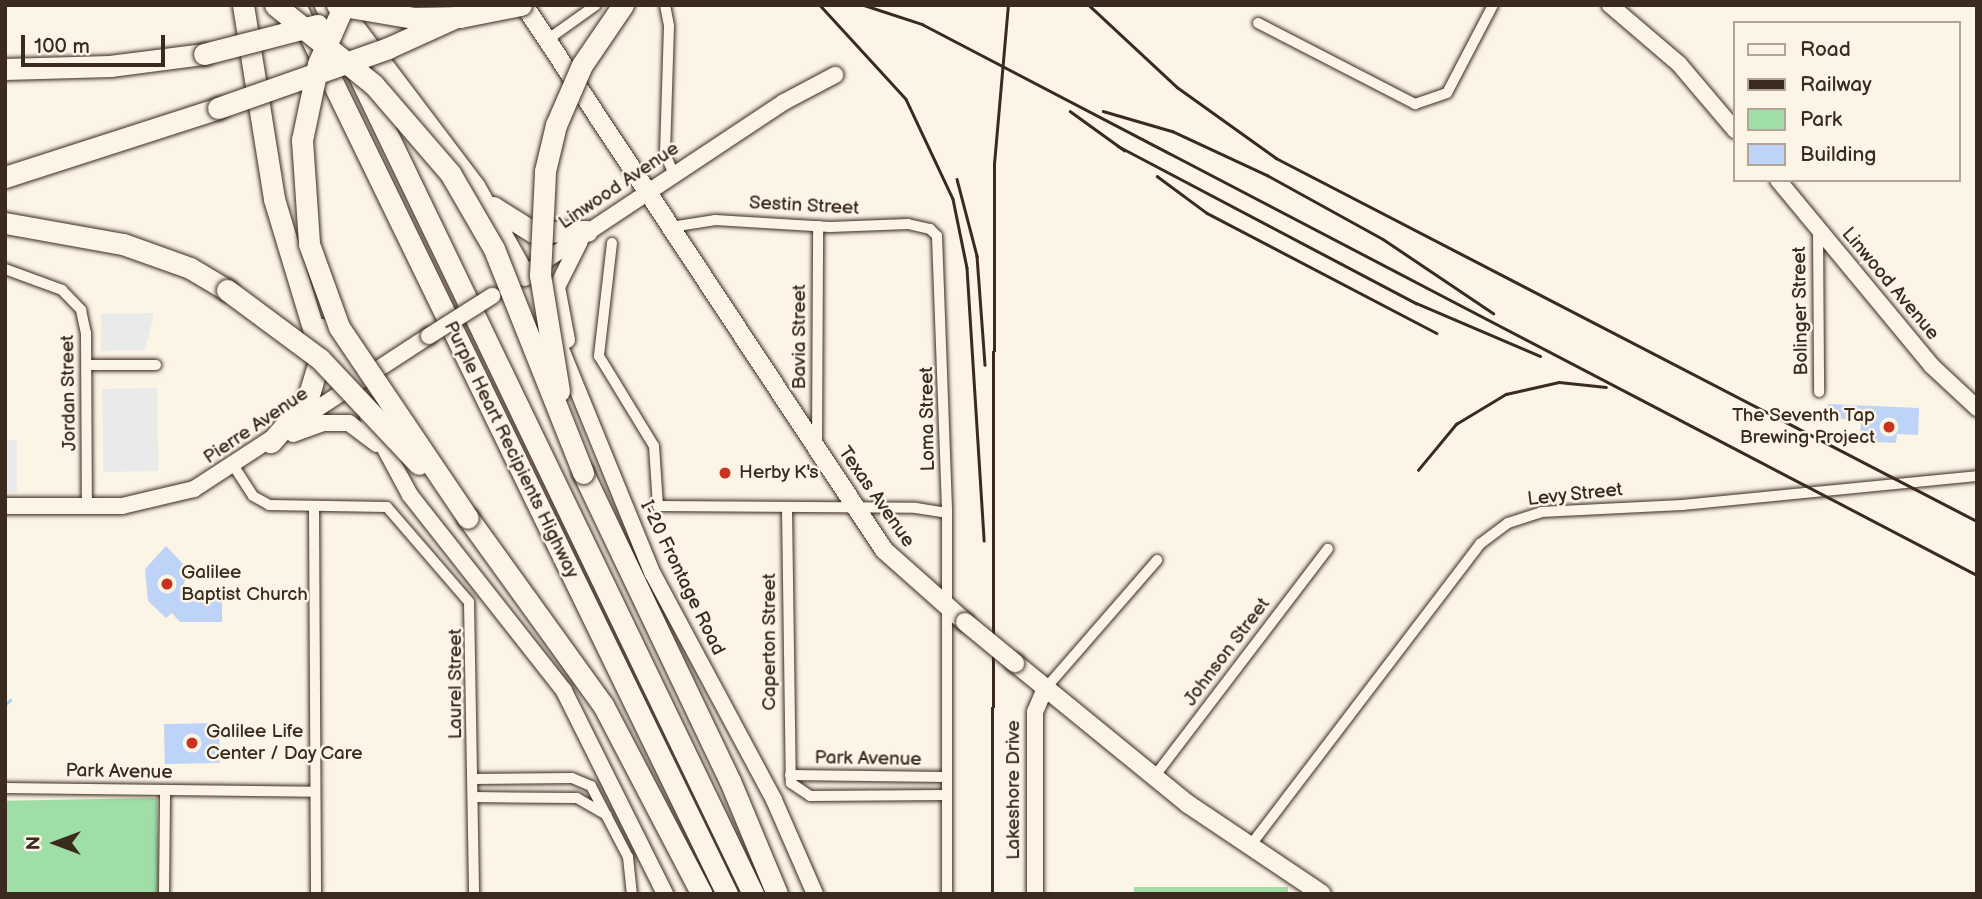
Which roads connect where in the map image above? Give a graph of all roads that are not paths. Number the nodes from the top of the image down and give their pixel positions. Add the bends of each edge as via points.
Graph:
1 (243, 5) edge
2 (275, 5) edge
3 (295, 5) edge
4 (325, 5) edge
5 (337, 5) edge
6 (344, 5) edge
7 (375, 5) edge
8 (483, 5) edge
9 (523, 5) edge
10 (596, 5) edge
11 (623, 5) edge
12 (665, 5) edge
13 (1493, 5) edge
14 (1610, 5) edge
15 (1258, 23) dead end
16 (547, 40) junction
17 (5, 69) edge
18 (835, 75) dead end
19 (1734, 129) edge
20 (674, 174) junction
21 (5, 177) edge
22 (1780, 182) edge
23 (474, 186) junction
24 (647, 192) junction
25 (5, 223) edge
26 (818, 226) junction
27 (671, 227) junction
28 (1818, 230) junction
29 (587, 231) junction
30 (934, 232) joint
31 (612, 243) dead end
32 (5, 269) edge
33 (524, 275) junction
34 (303, 293) junction
35 (429, 336) joint
36 (87, 365) junction
37 (156, 365) dead end
38 (352, 387) junction
39 (1819, 391) dead end
40 (587, 406) junction
41 (1977, 408) edge
42 (271, 442) junction
43 (817, 448) junction
44 (235, 468) junction
45 (583, 473) junction
46 (1977, 476) edge
47 (403, 483) junction
48 (5, 506) edge
49 (314, 506) junction
50 (856, 507) junction
51 (87, 508) junction
52 (787, 508) junction
53 (947, 513) junction
54 (468, 518) junction
55 (1328, 549) dead end
56 (1157, 560) dead end
57 (945, 606) junction
58 (542, 619) junction
59 (1045, 689) junction
60 (790, 775) junction
61 (945, 777) junction
62 (1154, 777) junction
63 (473, 779) junction
64 (730, 781) junction
65 (5, 788) edge
66 (165, 790) junction
67 (315, 792) junction
68 (946, 795) junction
69 (473, 797) junction
70 (607, 815) junction
71 (1250, 846) junction
72 (164, 894) edge
73 (316, 894) edge
74 (474, 894) edge
75 (632, 894) edge
76 (665, 894) edge
77 (686, 894) edge
78 (702, 894) edge
79 (727, 894) edge
80 (753, 894) edge
81 (777, 894) edge
82 (792, 894) edge
83 (815, 894) edge
84 (947, 894) edge
85 (1035, 894) edge
86 (1322, 894) edge

1 - 34 highway via 267,167
2 - 45 highway, bridge via 374,85 450,173 494,249
3 - 79 highway, Purple Heart Recipients Highway
4 - 80 highway, Purple Heart Recipients Highway
5 - 9 highway, bridge via 415,18 460,17
5 - 23 highway
6 - 54 highway, bridge via 318,64 302,140 309,244 339,327
7 - 17 highway, bridge via 283,37 204,54 110,66
8 - 21 highway, bridge via 399,43
9 - 16 main road, Texas Avenue
10 - 16 street
11 - 45 highway, bridge via 592,47 567,96 542,193 539,249 546,326
12 - 20 street via 669,26 665,155
13 - 15 street via 1447,93 1415,104
14 - 19 main road via 1679,64
16 - 24 main road, Texas Avenue
18 - 20 main road, Linwood Avenue
20 - 24 main road, Linwood Avenue
22 - 28 main road, Linwood Avenue
23 - 29 highway via 520,228 550,234
23 - 33 highway
24 - 27 main road, Texas Avenue
24 - 29 main road, Linwood Avenue
25 - 54 highway, bridge via 123,244 190,268 227,290 320,359
26 - 27 street, Sestin Street via 728,220
26 - 30 street, Sestin Street via 914,225
26 - 43 street, Bavia Street
27 - 43 main road, Texas Avenue
28 - 39 street, Bolinger Street
28 - 41 main road, Linwood Avenue via 1932,366
29 - 33 main road, Linwood Avenue
29 - 40 main road via 563,267 556,295
30 - 53 street, Loma Street via 942,261
31 - 52 street via 599,356 654,446 658,506
32 - 36 street, Jordan Street via 62,290 77,304 86,333
33 - 35 main road, Linwood Avenue, bridge
33 - 40 main road, I-20 Frontage Road
34 - 38 highway
34 - 42 highway via 319,343 319,369 307,401
35 - 38 main road, Pierre Avenue
36 - 37 street
36 - 51 street, Jordan Street
38 - 42 main road, Pierre Avenue
38 - 47 main road
40 - 83 main road, I-20 Frontage Road via 653,574 774,800
42 - 44 main road, Pierre Avenue
42 - 47 main road via 324,423 349,423 368,433
43 - 50 main road, Texas Avenue
44 - 49 street, Laurel Street via 263,503
44 - 51 main road, Pierre Avenue via 172,497
45 - 64 highway
46 - 71 street, Levy Street via 1541,512 1508,523 1480,544
47 - 76 main road via 558,682
48 - 51 main road, Pierre Avenue
49 - 63 street, Laurel Street via 387,507 469,602
49 - 67 street
50 - 52 street
50 - 53 street
50 - 57 main road, Texas Avenue via 890,558
52 - 60 street, Caperton Street
53 - 57 street, Loma Street
54 - 58 highway
55 - 62 street, Johnson Street
56 - 59 street
57 - 59 main road, Texas Avenue, bridge
57 - 61 street, Loma Street
58 - 77 highway via 601,720
58 - 78 highway via 603,705
59 - 62 main road, Texas Avenue
59 - 85 main road, Lakeshore Drive via 1035,712
60 - 61 street, Park Avenue
60 - 68 street, Park Avenue via 796,790 810,796
61 - 68 street, Loma Street
62 - 71 main road, Texas Avenue
63 - 69 street, Laurel Street
63 - 70 street via 579,779 600,795
64 - 81 highway
64 - 82 highway
65 - 66 street, Park Avenue
66 - 67 street, Park Avenue
66 - 72 street
67 - 73 street
68 - 84 street, Loma Street
69 - 70 street via 577,798
69 - 74 street, Laurel Street
70 - 75 street via 628,857
71 - 86 main road, Texas Avenue

